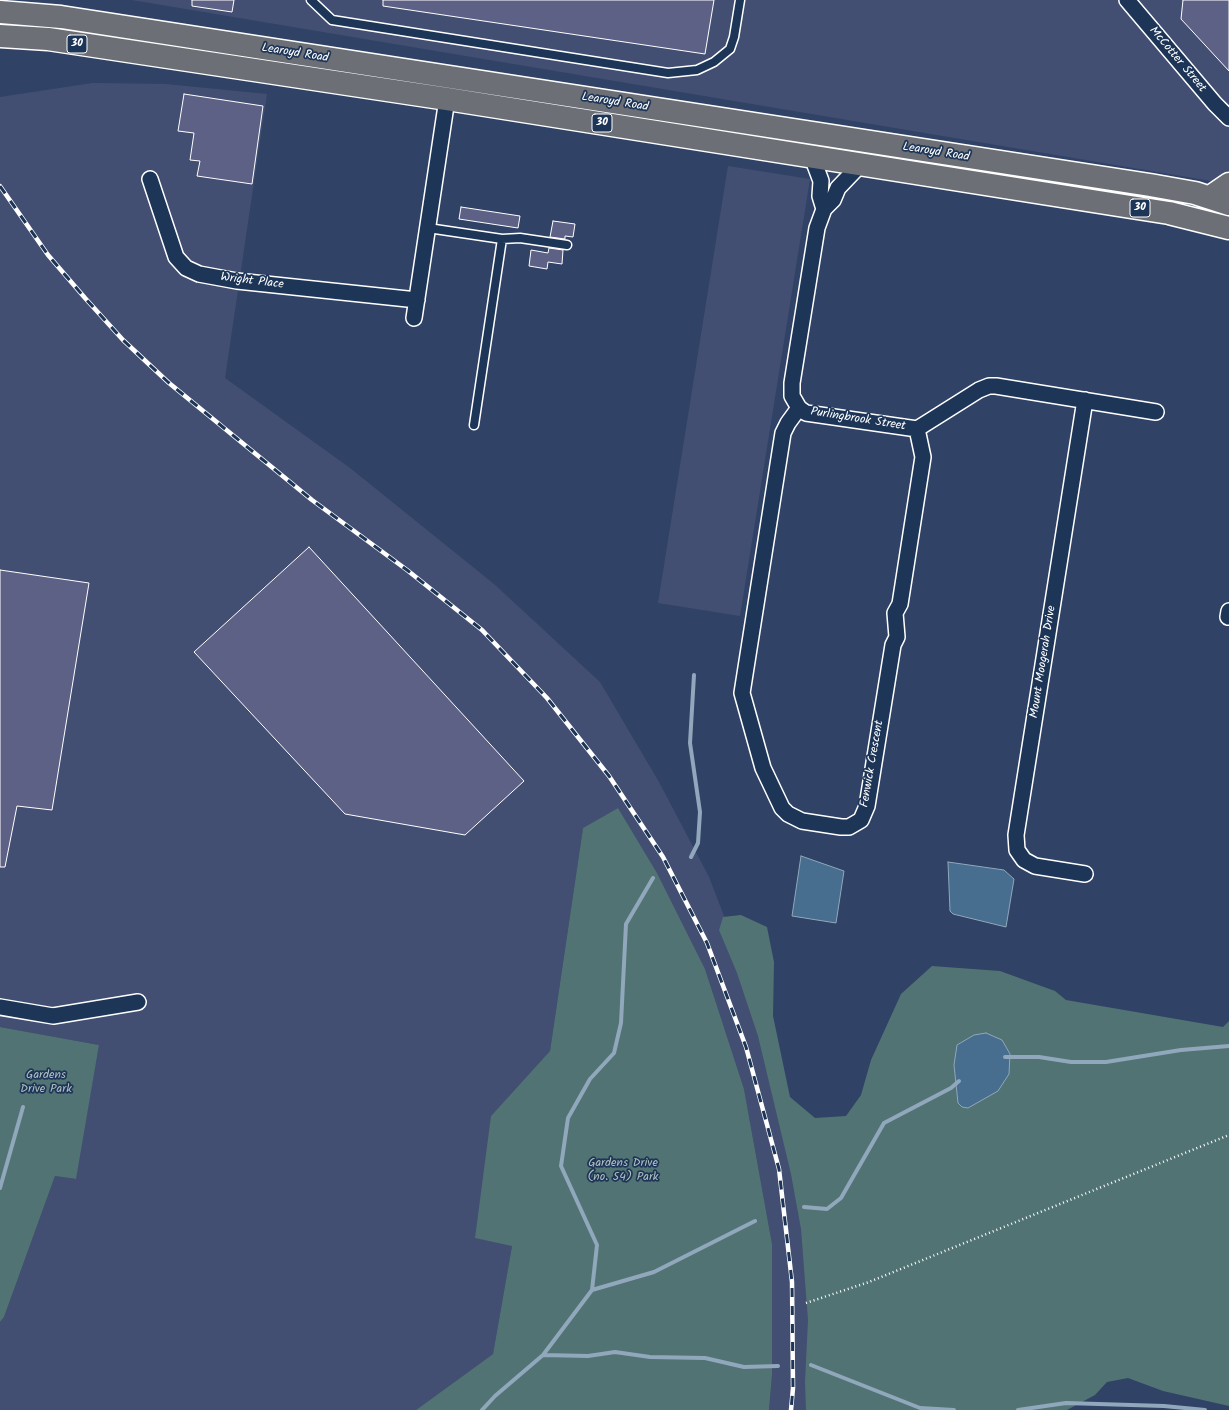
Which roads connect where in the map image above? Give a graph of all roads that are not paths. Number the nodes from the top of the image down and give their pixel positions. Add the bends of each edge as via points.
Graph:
1 (311, 0) edge
2 (740, 0) edge
3 (1127, 0) edge
4 (0, 12) edge
5 (0, 36) edge
6 (446, 98) junction
7 (1229, 118) edge
8 (812, 157) junction
9 (860, 165) junction
10 (150, 179) dead end
11 (1229, 184) edge
12 (1219, 201) edge
13 (824, 209) junction
14 (428, 228) junction
15 (1229, 228) edge
16 (502, 239) junction
17 (567, 245) dead end
18 (417, 300) junction
19 (414, 318) dead end
20 (1085, 400) junction
21 (799, 408) junction
22 (1156, 412) dead end
23 (474, 425) dead end
24 (917, 429) junction
25 (1229, 611) edge
26 (1228, 617) edge
27 (1085, 874) dead end
28 (138, 1002) dead end
29 (0, 1008) edge

1 - 2 lane via 332,20 668,73 697,70 714,62 730,49
3 - 7 street, McCotter Street
4 - 12 main road, Learoyd Road / 30 via 67,18 1150,185
5 - 6 main road, Learoyd Road / 30 via 48,39
6 - 8 main road, Learoyd Road / 30
6 - 14 street
8 - 9 main road, Learoyd Road / 30
8 - 13 street via 821,181 820,196
9 - 13 street, Purlingbrook Street via 841,183 833,200
9 - 15 main road, Learoyd Road / 30 via 1118,204
10 - 18 street, Wright Place via 176,257 186,268 199,274 237,281
11 - 12 main road
13 - 21 street, Purlingbrook Street via 816,228 792,384 792,396
14 - 16 lane
14 - 18 street
16 - 17 lane via 520,238
16 - 23 lane
18 - 19 street
20 - 22 street, Purlingbrook Street
20 - 24 street, Purlingbrook Street via 1005,386 989,386
20 - 27 street, Mount Moogerah Drive via 1016,835 1017,850 1024,860 1035,866
21 - 24 street, Purlingbrook Street via 806,413
21 - 24 street, Fenwick Crescent via 783,432 742,693 762,768 782,808 802,821 849,827 856,824 865,814 897,638 895,613 900,604 923,457
25 - 26 street
28 - 29 street via 53,1016

